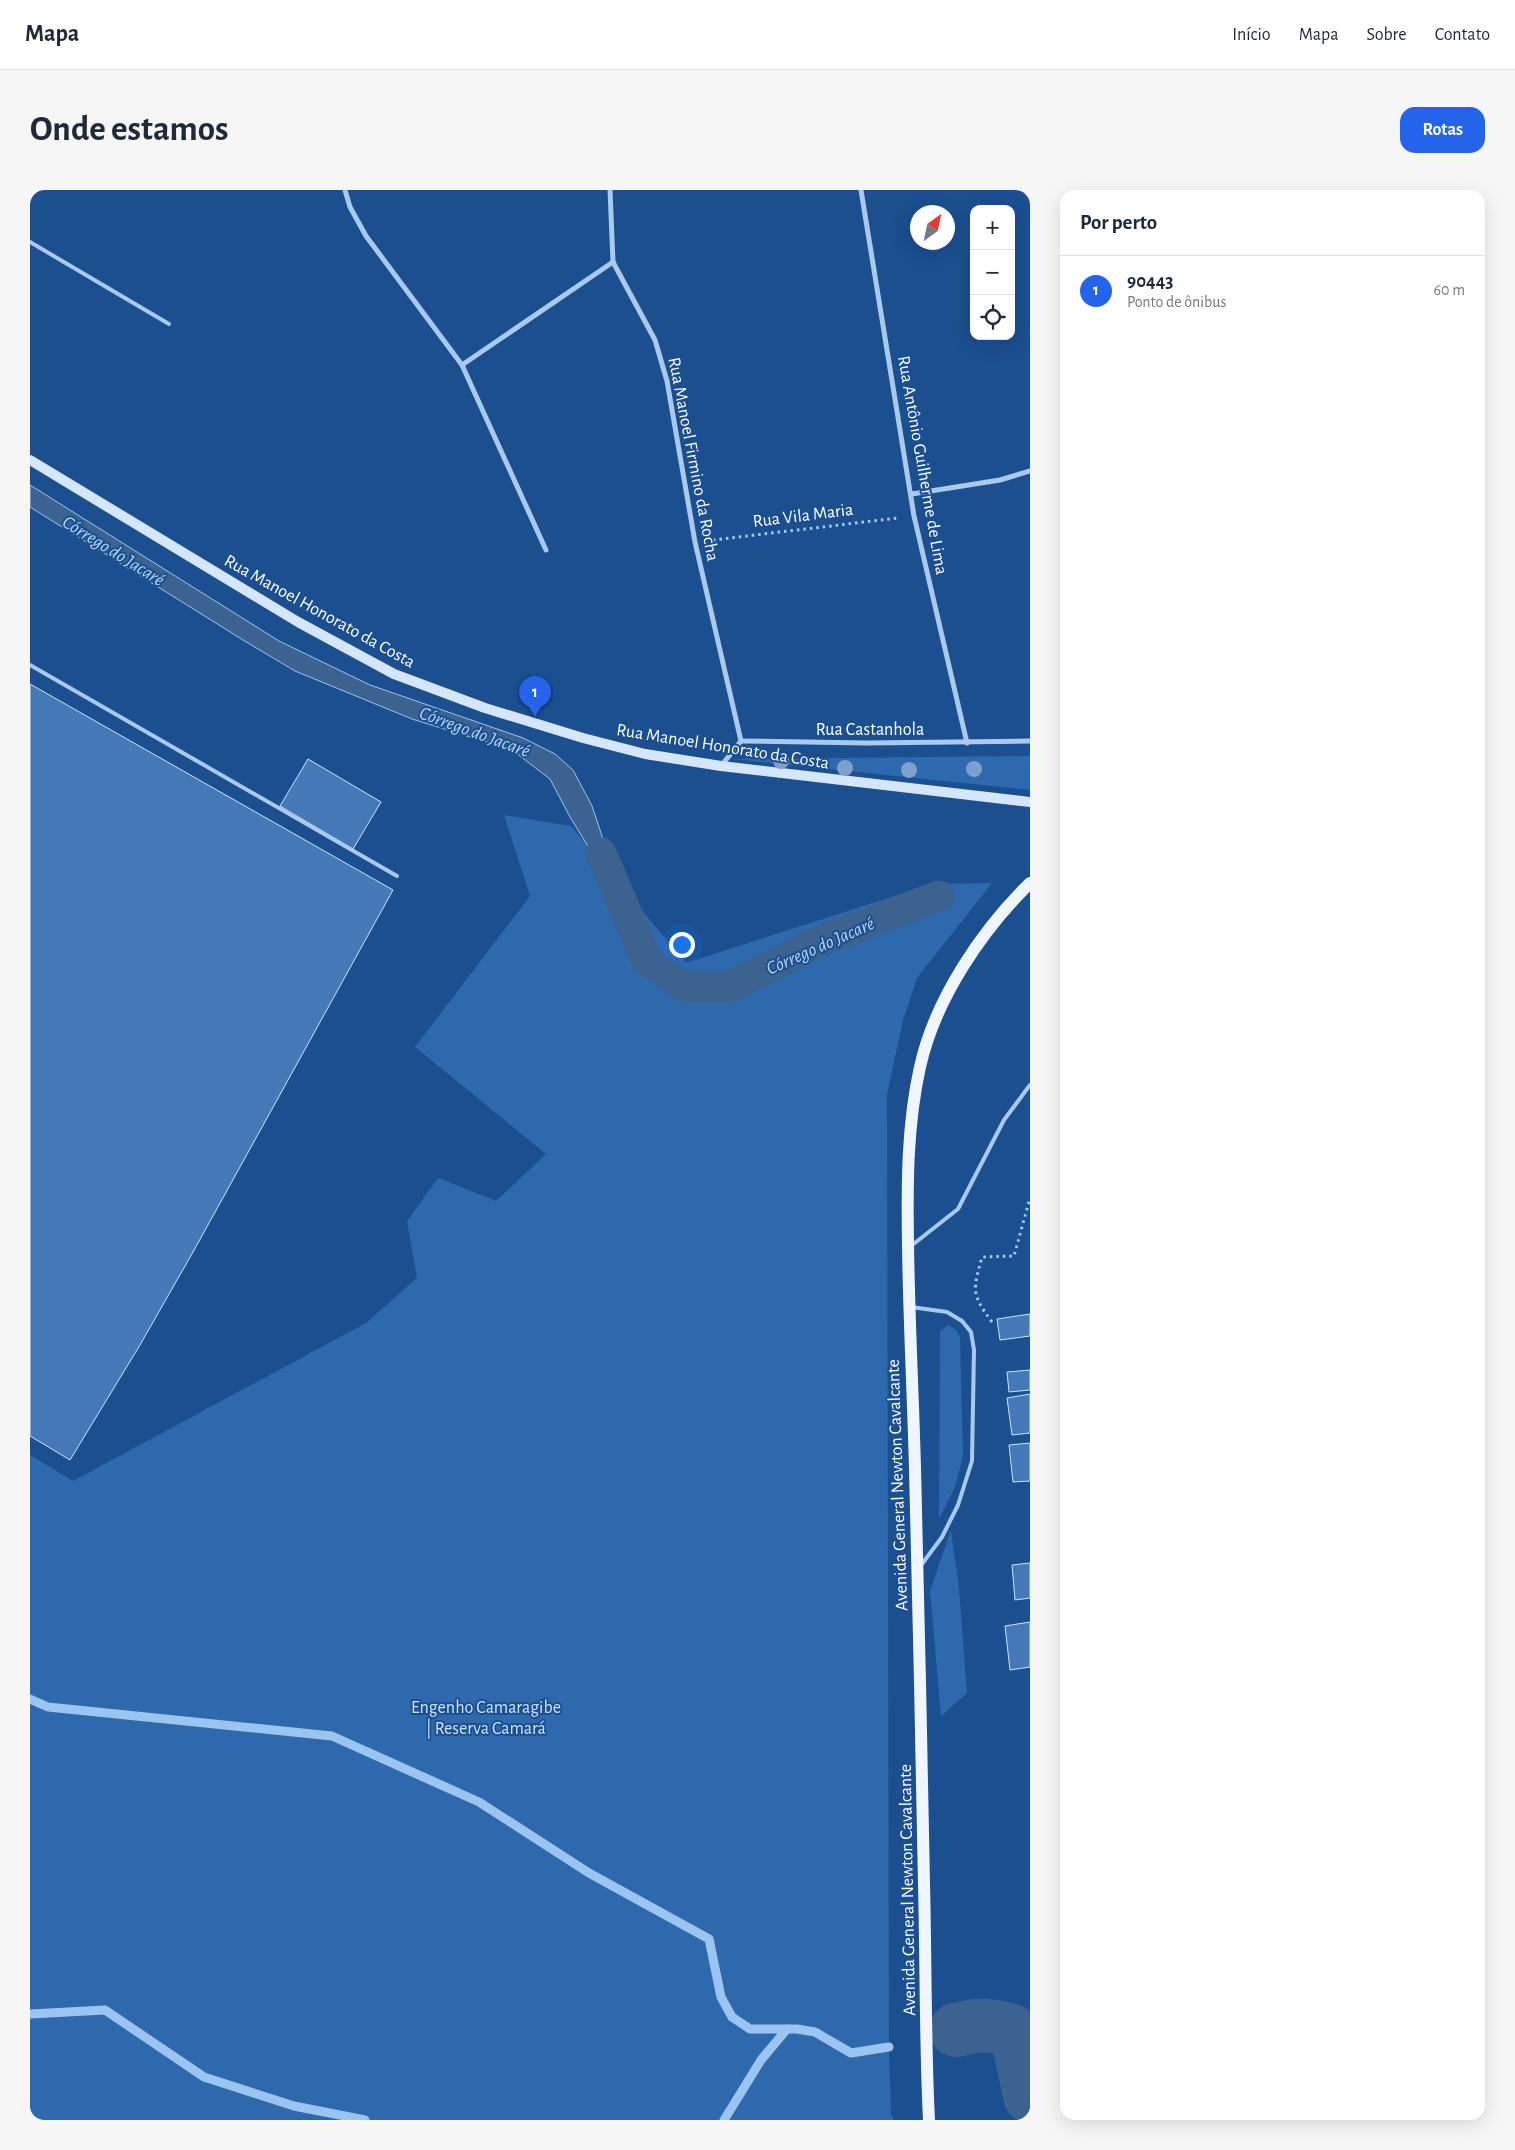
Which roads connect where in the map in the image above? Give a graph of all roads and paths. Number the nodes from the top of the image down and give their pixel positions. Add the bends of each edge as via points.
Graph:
1 (345, 190) edge
2 (610, 190) edge
3 (862, 190) edge
4 (30, 242) edge
5 (613, 262) junction
6 (168, 324) dead end
7 (462, 365) junction
8 (30, 460) edge
9 (1030, 471) edge
10 (912, 494) junction
11 (914, 516) junction
12 (695, 542) junction
13 (546, 550) dead end
14 (30, 665) edge
15 (741, 741) junction
16 (1030, 741) edge
17 (967, 743) junction
18 (721, 766) junction
19 (1030, 802) edge
20 (397, 876) dead end
21 (1030, 883) edge
22 (1030, 1085) edge
23 (1030, 1198) edge
24 (908, 1248) junction
25 (910, 1307) junction
26 (992, 1322) dead end
27 (917, 1570) junction
28 (929, 2120) edge

1 - 7 street via 350,207 366,236
2 - 5 street, Rua Manoel Firmino da Rocha
3 - 10 street, Rua Antônio Guilherme de Lima
4 - 6 lane
5 - 7 street
5 - 12 street, Rua Manoel Firmino da Rocha via 655,340 667,380
7 - 13 street
8 - 18 street, Rua Manoel Honorato da Costa via 298,622 394,674 485,708 582,738 645,754
9 - 10 street via 1000,480
10 - 11 street, Rua Antônio Guilherme de Lima
11 - 12 path, Rua Vila Maria
11 - 17 street, Rua Antônio Guilherme de Lima
12 - 15 street, Rua Manoel Firmino da Rocha
14 - 20 lane
15 - 17 street, Rua Castanhola
15 - 18 street
16 - 17 street, Rua Castanhola
18 - 19 street, Rua Manoel Honorato da Costa
21 - 24 main road, Avenida General Newton Cavalcante via 1008,904 969,956 935,1023 920,1064 912,1110
22 - 24 lane via 1004,1120 958,1209
23 - 26 path via 1014,1256 982,1257 974,1292
24 - 25 main road, Avenida General Newton Cavalcante
25 - 27 main road, Avenida General Newton Cavalcante
25 - 27 lane via 947,1312 962,1321 971,1332 974,1350 972,1461 958,1505 942,1537
27 - 28 main road, Avenida General Newton Cavalcante

